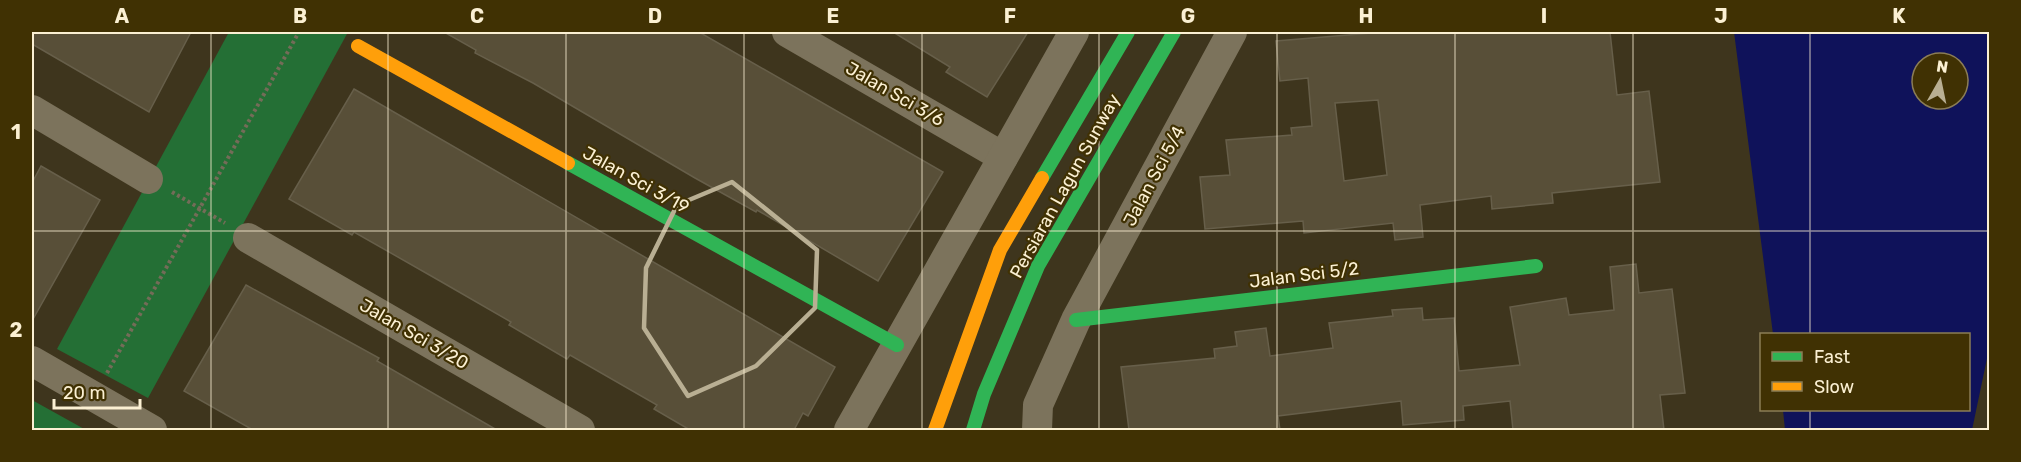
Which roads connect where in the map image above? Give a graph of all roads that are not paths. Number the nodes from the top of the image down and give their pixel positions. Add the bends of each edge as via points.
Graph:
1 (787, 32) edge
2 (1074, 32) edge
3 (1174, 32) edge
4 (1232, 32) edge
5 (1128, 37) edge
6 (358, 46) dead end
7 (32, 111) edge
8 (1004, 157) junction
9 (148, 178) road end
10 (248, 238) road end
11 (1536, 266) dead end
12 (1076, 320) junction
13 (897, 345) junction
14 (32, 361) edge
15 (152, 430) edge
16 (580, 430) edge
17 (849, 430) edge
18 (935, 430) edge
19 (973, 430) edge
20 (1037, 430) edge

1 - 8 street, Jalan Sci 3/6
2 - 8 street
3 - 19 street, Persiaran Lagun Sunway via 1156,53 1038,266 984,394
4 - 12 street, Jalan Sci 5/4
5 - 18 street, Persiaran Lagun Sunway via 1000,250
6 - 13 street, Jalan Sci 3/19
7 - 9 street
8 - 13 street
10 - 16 street, Jalan Sci 3/20
11 - 12 street, Jalan Sci 5/2
12 - 20 street, Jalan Sci 5/4 via 1038,405
13 - 17 street
14 - 15 street

